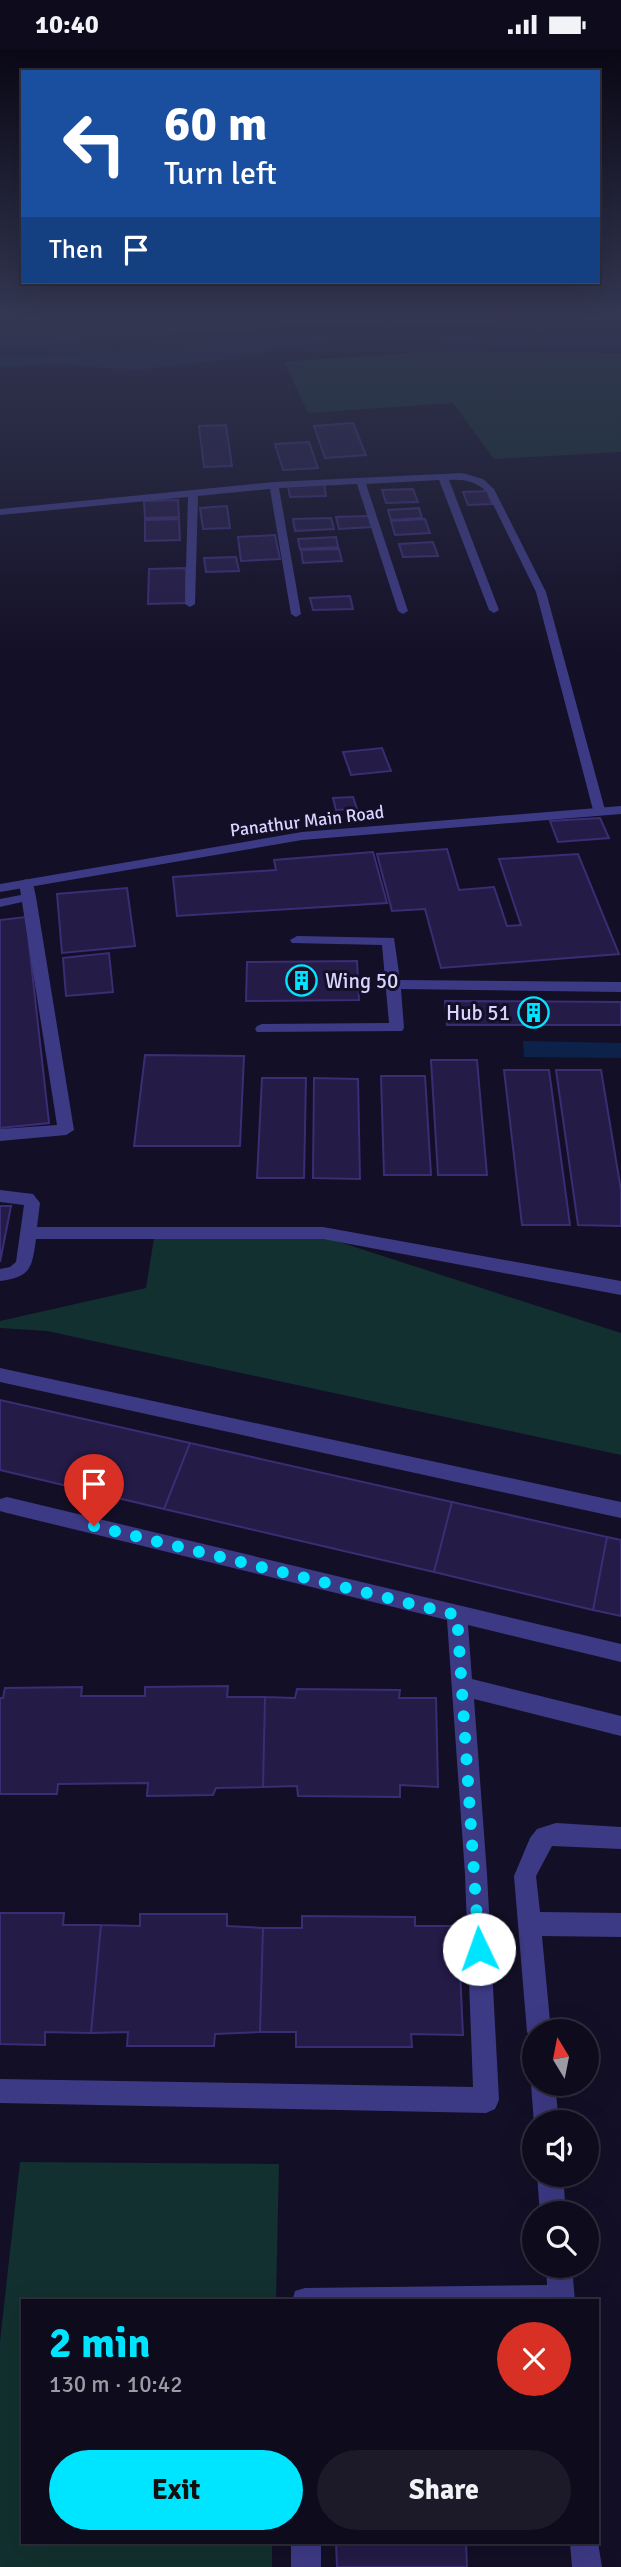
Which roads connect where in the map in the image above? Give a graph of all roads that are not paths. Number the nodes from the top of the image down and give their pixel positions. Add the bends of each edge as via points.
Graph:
1 (443, 477) junction
2 (360, 480) junction
3 (274, 485) junction
4 (193, 494) junction
5 (0, 512) edge
6 (190, 604) dead end
7 (494, 610) dead end
8 (403, 611) dead end
9 (296, 614) dead end
10 (598, 810) junction
11 (621, 810) edge
12 (0, 888) edge
13 (27, 891) junction
14 (0, 903) edge
15 (297, 940) dead end
16 (394, 984) junction
17 (621, 987) edge
18 (262, 1030) dead end
19 (0, 1135) edge
20 (0, 1196) edge
21 (29, 1233) junction
22 (0, 1275) edge
23 (621, 1288) edge
24 (0, 1375) edge
25 (7, 1505) dead end
26 (621, 1510) edge
27 (457, 1615) junction
28 (621, 1653) edge
29 (462, 1686) junction
30 (621, 1726) edge
31 (621, 1839) edge
32 (530, 1924) junction
33 (621, 1925) edge
34 (538, 2019) edge
35 (0, 2091) edge
36 (560, 2278) edge
37 (562, 2299) edge
38 (306, 2544) edge
39 (585, 2544) edge
40 (306, 2567) edge
41 (587, 2567) edge

1 - 2 street
1 - 7 street
1 - 10 street via 471,477 487,486 541,592
2 - 3 street
2 - 8 street
3 - 4 street
3 - 9 street
4 - 5 street
4 - 6 street
10 - 11 street, Panathur Main Road
10 - 13 street, Panathur Main Road via 302,836
12 - 13 street, Panathur Main Road
13 - 14 street
13 - 19 street via 66,1130
15 - 16 street via 389,941
16 - 17 street
16 - 18 street via 397,1028
20 - 21 street via 30,1200
21 - 22 street via 20,1270
21 - 23 street via 323,1233
24 - 26 street
25 - 27 street
27 - 28 street
27 - 29 street
29 - 30 street
29 - 35 street via 486,2100
31 - 32 street via 545,1837 525,1876
32 - 33 street
32 - 34 street
36 - 37 street
38 - 40 street
39 - 41 street

